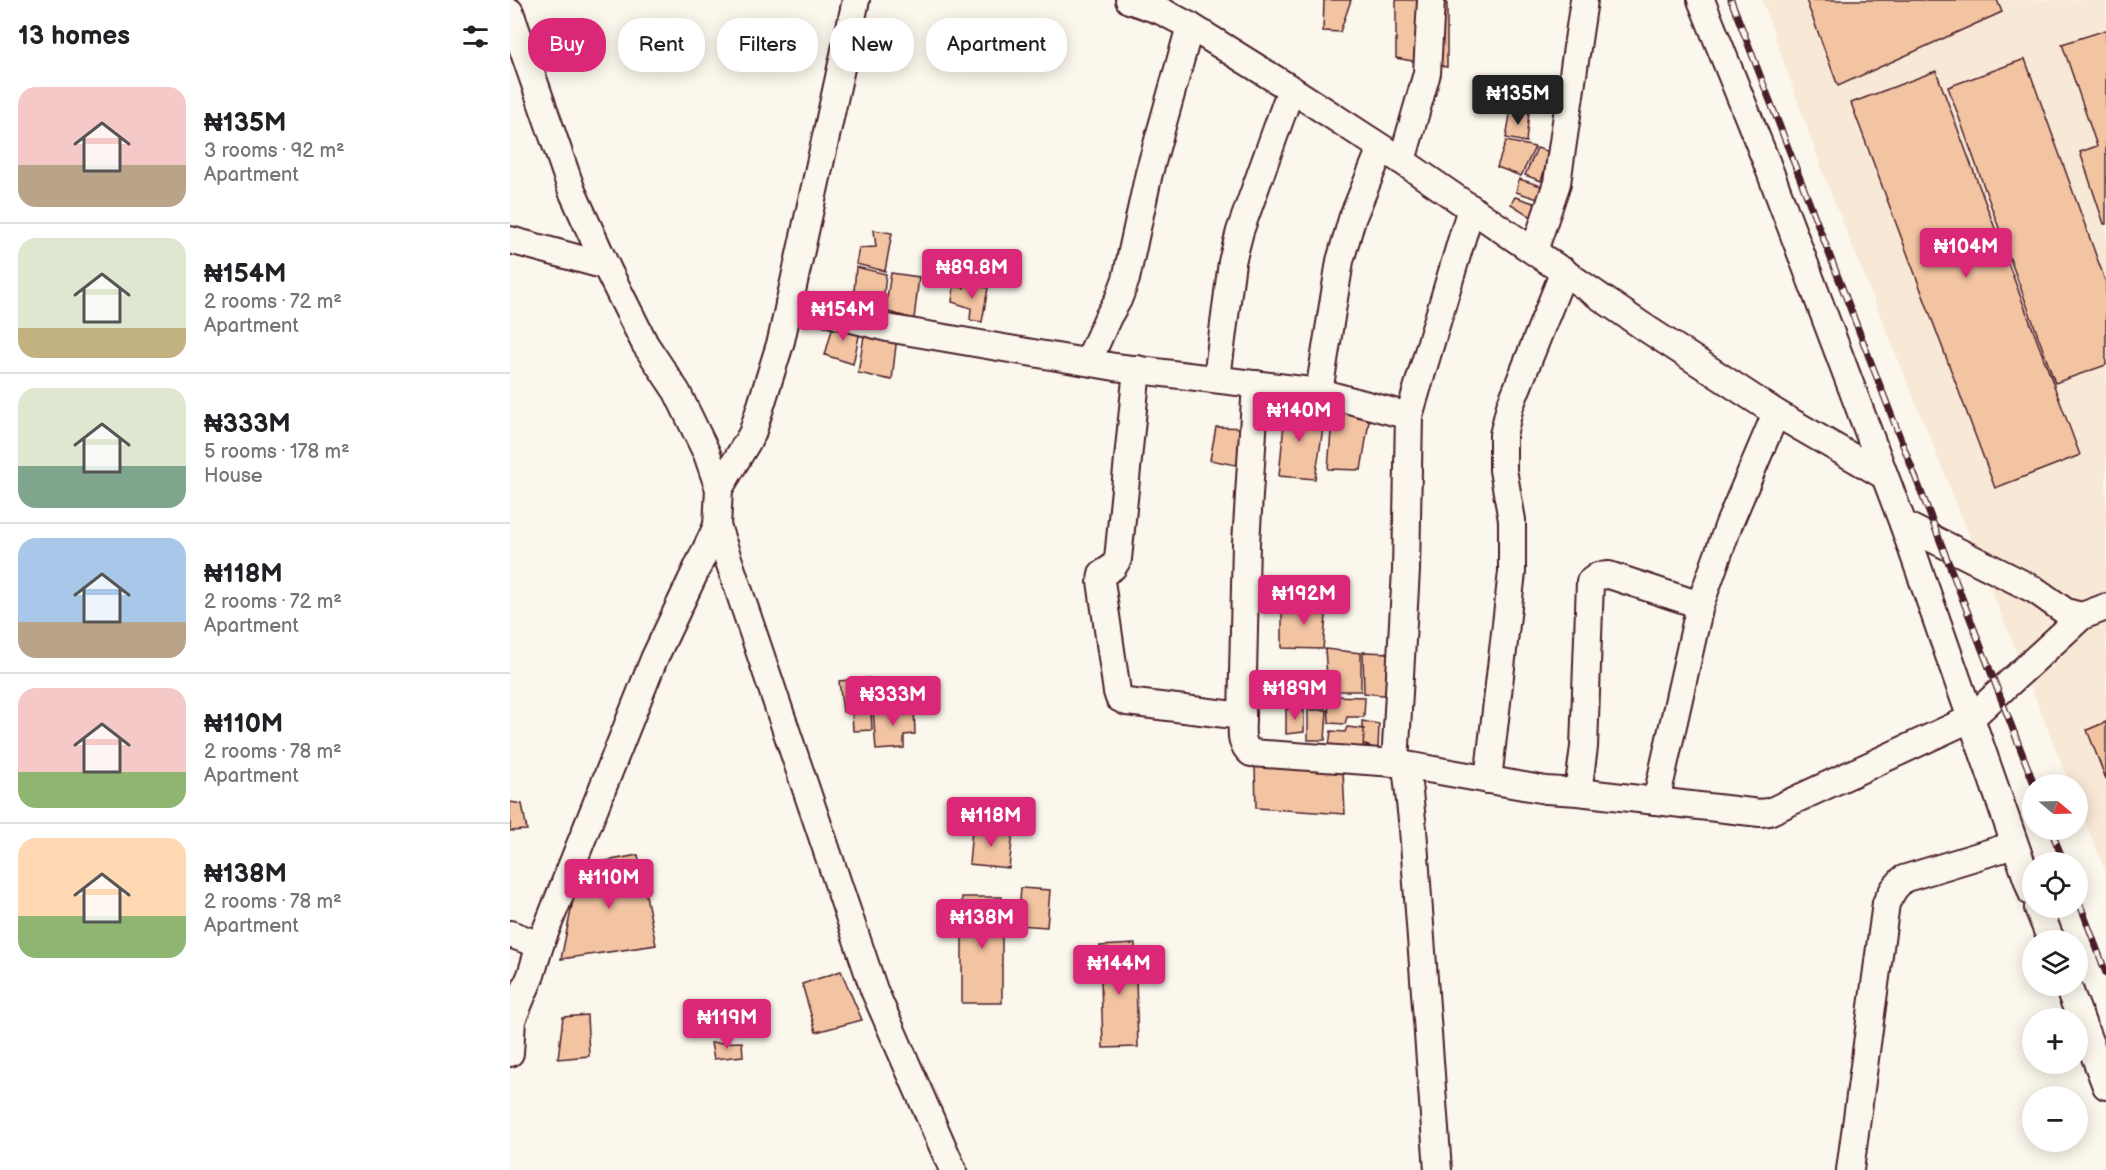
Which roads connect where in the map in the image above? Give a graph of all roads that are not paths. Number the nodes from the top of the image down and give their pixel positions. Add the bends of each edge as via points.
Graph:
1 (856, 0) edge
2 (1129, 0) edge
3 (1431, 0) edge
4 (1584, 0) edge
5 (1701, 0) edge
6 (1161, 5) edge
7 (510, 12) edge
8 (1190, 26) junction
9 (1291, 89) junction
10 (1392, 154) junction
11 (1471, 208) junction
12 (510, 240) edge
13 (1534, 251) junction
14 (606, 266) junction
15 (1564, 271) junction
16 (789, 303) junction
17 (1088, 362) junction
18 (1137, 369) junction
19 (1217, 378) junction
20 (1256, 384) junction
21 (1319, 392) junction
22 (1776, 413) junction
23 (1409, 416) junction
24 (1883, 475) junction
25 (719, 489) junction
26 (1903, 524) junction
27 (717, 526) junction
28 (1700, 605) junction
29 (2106, 607) edge
30 (2082, 616) junction
31 (1242, 716) junction
32 (1970, 719) junction
33 (1401, 765) junction
34 (1488, 780) junction
35 (1578, 792) junction
36 (1656, 801) junction
37 (2014, 845) junction
38 (2022, 866) edge
39 (510, 934) edge
40 (540, 945) junction
41 (2072, 996) edge
42 (511, 1019) edge
43 (510, 1053) edge
44 (2106, 1086) edge
45 (953, 1170) edge
46 (1438, 1170) edge
47 (1850, 1170) edge

1 - 16 street
2 - 6 street
3 - 10 street via 1427,73
4 - 13 street via 1557,183
5 - 24 street via 1766,160
6 - 8 street
7 - 14 street via 572,191
8 - 9 street
8 - 17 street via 1149,173 1126,279
9 - 10 street
9 - 19 street via 1232,262
10 - 11 street
10 - 21 street via 1352,219 1340,261
11 - 13 street
11 - 23 street
12 - 14 street
13 - 15 street
14 - 25 street via 645,344 677,392
15 - 22 street
15 - 34 street via 1510,406 1503,435 1503,470 1512,520 1512,572
16 - 17 street via 887,328
16 - 25 street via 752,434
17 - 18 street
18 - 19 street
18 - 31 street via 1118,560 1102,574 1101,581 1117,692 1127,702
19 - 20 street
20 - 21 street
20 - 31 street via 1246,543
21 - 23 street
22 - 24 street
22 - 28 street
23 - 33 street
24 - 26 street
25 - 27 street
26 - 30 street via 2035,590 2066,612
26 - 32 street
27 - 40 street via 654,659
27 - 45 street via 874,990
28 - 35 street via 1609,575 1590,582 1584,747
28 - 36 street
29 - 30 street
30 - 32 street
31 - 33 street via 1244,747 1251,753
32 - 36 street via 1769,812 1747,813
32 - 37 street
33 - 34 street
33 - 46 street via 1416,876
34 - 35 street
35 - 36 street
37 - 38 street
37 - 47 street via 1904,879 1886,903
39 - 40 street
40 - 42 street
41 - 44 street
42 - 43 street

